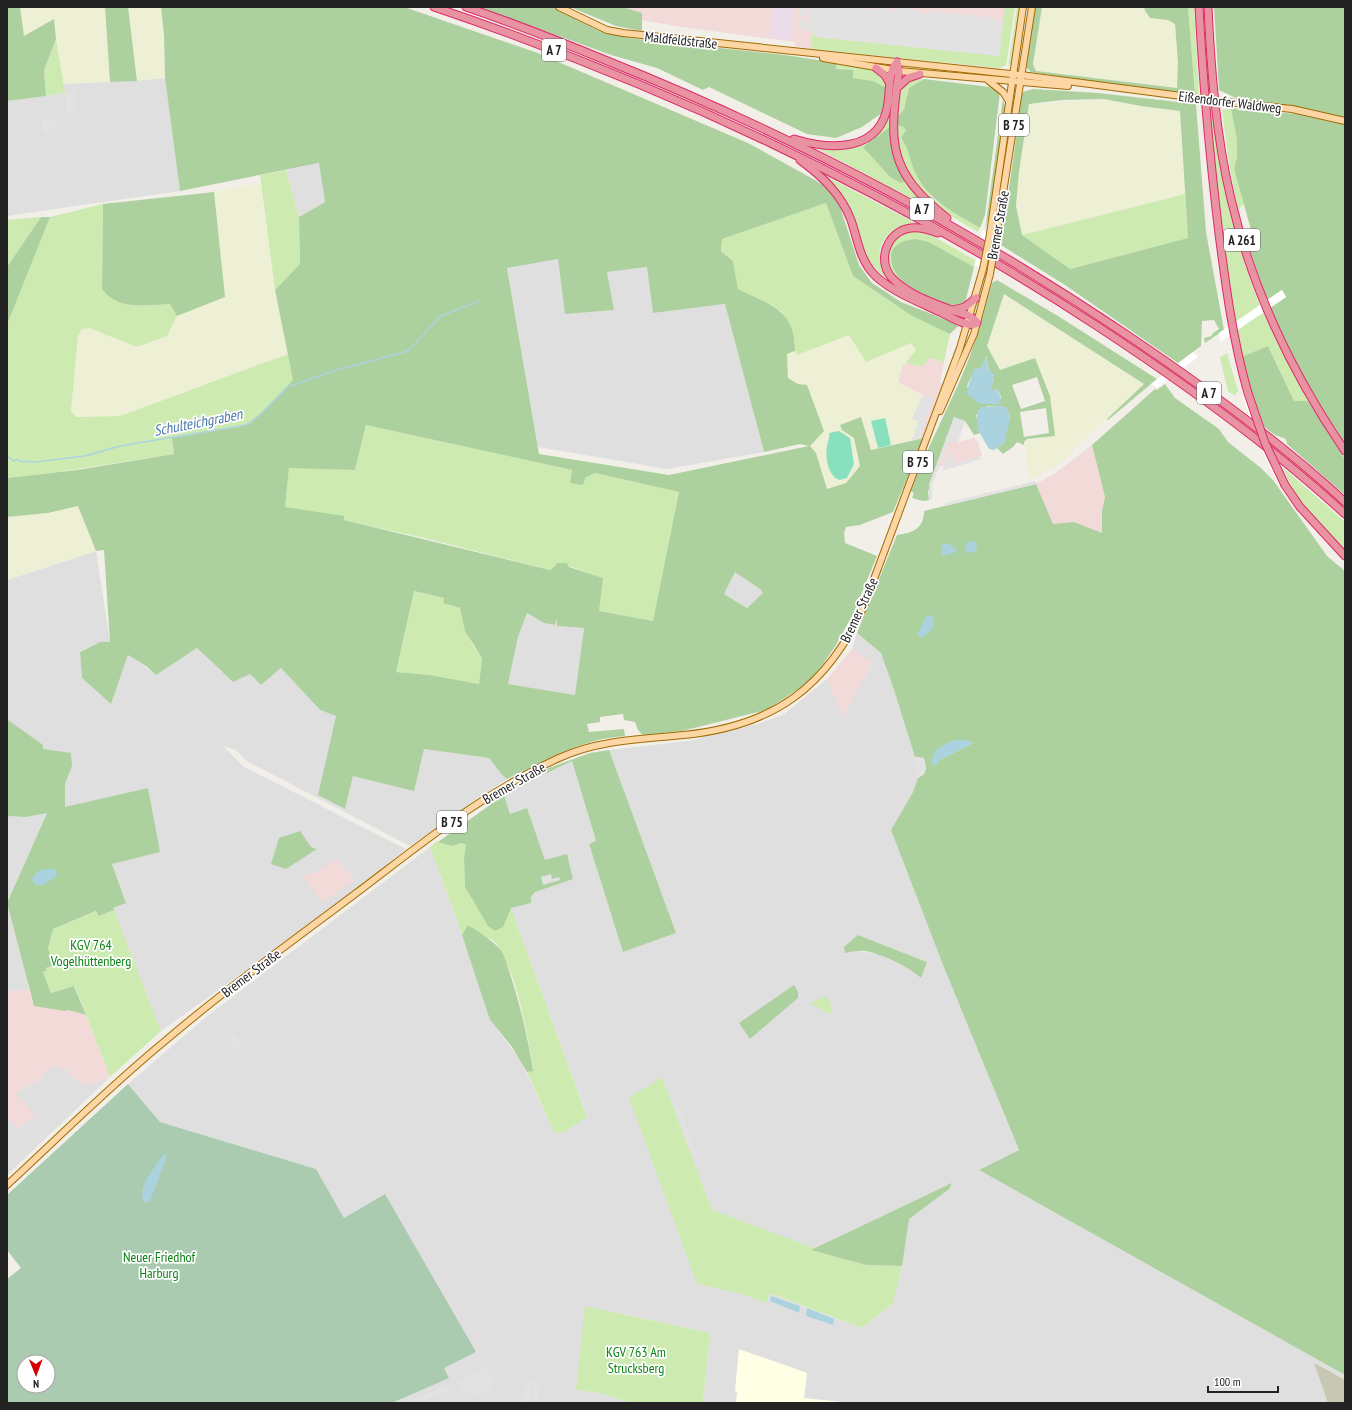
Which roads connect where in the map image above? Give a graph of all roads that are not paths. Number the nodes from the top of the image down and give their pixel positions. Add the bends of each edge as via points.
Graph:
1 (434, 7) edge
2 (466, 7) edge
3 (559, 7) edge
4 (1023, 7) edge
5 (1032, 7) edge
6 (1199, 7) edge
7 (1208, 7) edge
8 (808, 54) junction
9 (897, 62) junction
10 (876, 68) junction
11 (896, 71) junction
12 (920, 74) junction
13 (1012, 74) junction
14 (1021, 75) junction
15 (988, 80) junction
16 (1012, 82) junction
17 (1020, 83) junction
18 (893, 86) junction
19 (1114, 89) junction
20 (1009, 101) junction
21 (1345, 121) edge
22 (772, 132) junction
23 (786, 149) junction
24 (964, 232) junction
25 (958, 241) junction
26 (976, 298) junction
27 (951, 310) junction
28 (970, 317) junction
29 (968, 324) junction
30 (977, 324) junction
31 (929, 432) junction
32 (1345, 451) edge
33 (1345, 502) edge
34 (1345, 514) edge
35 (1345, 556) edge
36 (7, 1185) edge

1 - 23 highway, A 7 via 673,98
2 - 22 highway, A 7 via 657,80
3 - 8 main road, Maldfeldstraße via 608,30 623,33
4 - 13 main road, Bremer Straße / B 75
5 - 14 main road, Bremer Straße / B 75
6 - 35 highway, A 261, bridge via 1202,70 1214,191 1231,323 1248,393 1264,443 1285,484 1300,507
7 - 32 highway, A 261 via 1221,152 1242,240 1264,301 1287,351
8 - 9 main road, Maldfeldstraße
8 - 10 main road, Maldfeldstraße
9 - 11 highway
9 - 13 main road, Maldfeldstraße
10 - 11 main road, Maldfeldstraße
10 - 18 highway
11 - 12 main road, Maldfeldstraße
11 - 18 highway
12 - 15 main road, Maldfeldstraße
12 - 18 highway
13 - 14 main road, Eißendorfer Waldweg
13 - 16 main road, Bremer Straße / B 75
14 - 17 main road, Bremer Straße / B 75
14 - 19 main road, Eißendorfer Waldweg
15 - 16 main road, Maldfeldstraße
15 - 20 main road via 1003,92
16 - 17 main road, Eißendorfer Waldweg
16 - 20 main road, Bremer Straße / B 75
17 - 19 main road, Eißendorfer Waldweg
17 - 30 main road, Bremer Straße / B 75, bridge via 990,274
18 - 22 highway via 881,123 870,135 857,142 841,146 824,146
18 - 24 highway via 893,135 903,171 926,202
19 - 21 main road, Eißendorfer Waldweg, bridge via 1292,109
20 - 26 main road, Bremer Straße / B 75, bridge via 990,234
22 - 24 highway, A 7 via 873,182
23 - 25 highway, A 7
23 - 29 highway via 825,180 837,195 851,220 861,255 871,272 901,292
24 - 33 highway, A 7 via 1065,294 1211,394 1310,471
25 - 27 highway via 934,231 911,228 892,237 884,261 898,284
25 - 34 highway, A 7 via 1070,308 1192,391 1276,455
26 - 27 highway via 964,307
26 - 28 main road, Bremer Straße / B 75
27 - 28 highway
28 - 29 main road, Bremer Straße / B 75
28 - 30 highway via 975,319
29 - 30 highway
29 - 31 main road, Bremer Straße / B 75
30 - 31 main road, Bremer Straße / B 75 via 956,377
31 - 36 main road, Bremer Straße / B 75 via 854,628 826,668 804,690 784,705 740,724 700,733 607,743 561,756 486,798 409,853 189,1021 133,1068

